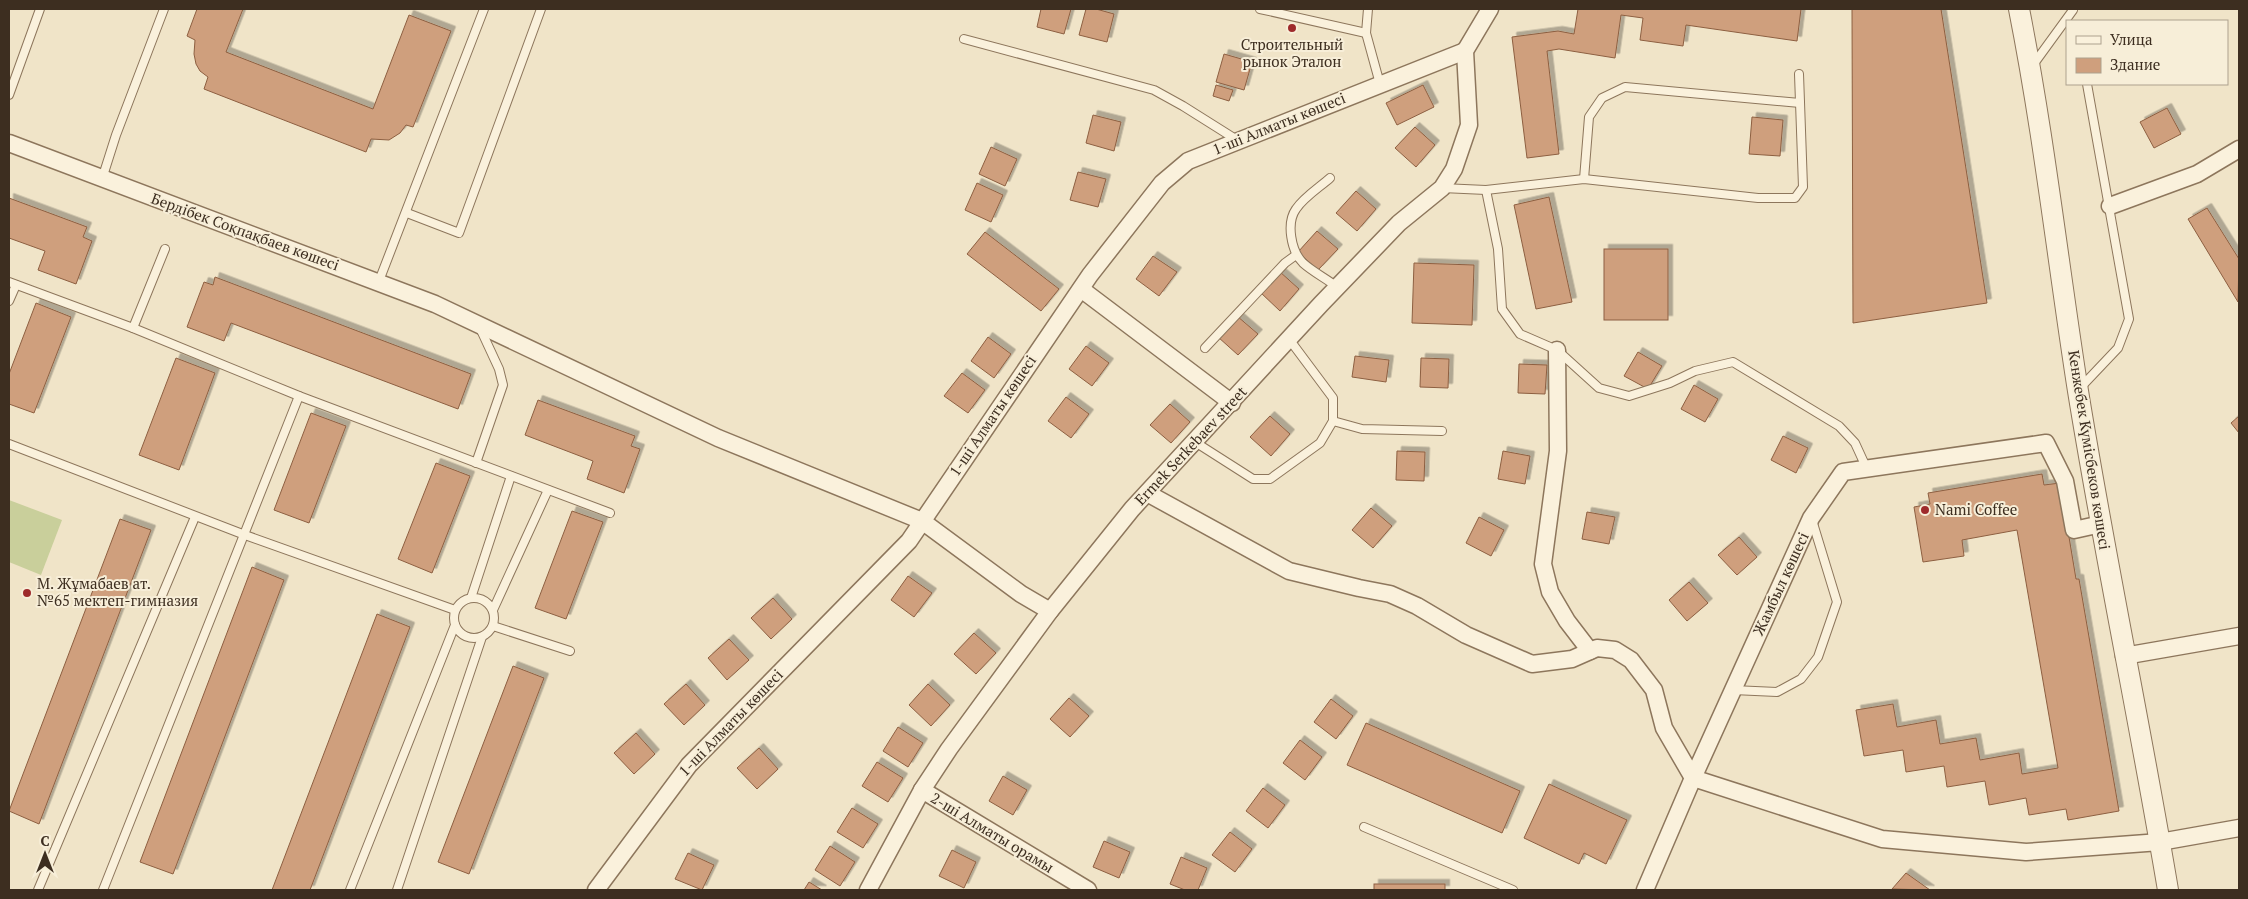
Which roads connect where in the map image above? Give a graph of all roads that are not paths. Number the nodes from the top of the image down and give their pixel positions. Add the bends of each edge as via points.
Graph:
1 (40, 9) edge
2 (164, 9) edge
3 (484, 9) edge
4 (541, 9) edge
5 (1260, 9) edge
6 (1368, 9) edge
7 (1490, 9) edge
8 (2019, 9) edge
9 (2073, 9) edge
10 (1366, 33) junction
11 (964, 39) dead end
12 (1465, 51) junction
13 (2031, 69) junction
14 (12, 74) edge
15 (1800, 74) dead end
16 (1380, 84) junction
17 (2087, 85) edge
18 (9, 95) edge
19 (1800, 103) junction
20 (1237, 140) junction
21 (9, 143) edge
22 (2239, 149) edge
23 (102, 178) junction
24 (1330, 178) dead end
25 (1584, 179) junction
26 (1442, 188) junction
27 (1486, 190) junction
28 (2110, 206) junction
29 (406, 213) junction
30 (165, 249) dead end
31 (1296, 255) junction
32 (380, 281) junction
33 (12, 284) edge
34 (1338, 288) junction
35 (1081, 289) junction
36 (9, 301) edge
37 (479, 326) junction
38 (132, 328) junction
39 (1289, 339) junction
40 (1205, 348) dead end
41 (1556, 350) junction
42 (2078, 390) junction
43 (299, 396) junction
44 (1232, 403) junction
45 (1333, 421) junction
46 (1442, 432) dead end
47 (1195, 442) junction
48 (9, 444) edge
49 (476, 463) junction
50 (1866, 467) junction
51 (511, 476) junction
52 (548, 490) junction
53 (1147, 493) junction
54 (610, 514) dead end
55 (195, 517) junction
56 (1811, 518) junction
57 (922, 521) junction
58 (2100, 524) junction
59 (245, 535) junction
60 (471, 598) junction
61 (455, 610) junction
62 (493, 610) junction
63 (1050, 611) junction
64 (455, 625) junction
65 (493, 626) junction
66 (2239, 636) edge
67 (482, 637) junction
68 (570, 651) dead end
69 (1590, 651) junction
70 (2124, 656) junction
71 (1732, 690) junction
72 (1692, 778) junction
73 (922, 790) junction
74 (1364, 827) dead end
75 (2239, 828) edge
76 (2160, 842) junction
77 (38, 890) edge
78 (103, 890) edge
79 (350, 890) edge
80 (397, 890) edge
81 (596, 890) edge
82 (868, 890) edge
83 (1088, 890) edge
84 (1513, 890) edge
85 (1645, 890) edge
86 (2168, 890) edge

1 - 14 lane
2 - 23 lane
3 - 29 lane
4 - 29 lane via 459,233
5 - 10 lane
6 - 10 lane
7 - 12 street
8 - 13 street, Кенжебек Күмісбеков көшесі
9 - 13 lane
10 - 16 lane
11 - 20 lane via 1154,90
12 - 16 street, 1-ші Алматы көшесі
12 - 26 street, Ermek Serkebaev street via 1469,126 1454,168
13 - 42 street, Кенжебек Күмісбеков көшесі
14 - 18 lane
15 - 19 lane
16 - 20 street, 1-ші Алматы көшесі
17 - 28 lane
19 - 25 lane via 1626,87 1602,98 1589,117
19 - 25 lane via 1803,187 1795,198 1758,198
20 - 35 street, 1-ші Алматы көшесі via 1188,161 1162,183
21 - 23 street, Бердібек Соқпақбаев көшесі
22 - 28 street via 2196,174
23 - 32 street, Бердібек Соқпақбаев көшесі
24 - 31 lane via 1295,210 1290,232
25 - 27 lane
26 - 27 lane
26 - 34 street, Ermek Serkebaev street via 1399,223
27 - 41 lane via 1498,249 1502,309 1520,334
28 - 42 lane via 2129,319 2118,348
29 - 32 lane
30 - 38 lane
31 - 34 lane
31 - 40 lane
32 - 37 street, Бердібек Соқпақбаев көшесі
33 - 36 lane
33 - 38 lane
34 - 39 street, Ermek Serkebaev street
35 - 44 street
35 - 57 street, 1-ші Алматы көшесі
37 - 49 lane via 503,385
37 - 57 street, Бердібек Соқпақбаев көшесі via 718,438
38 - 43 lane
39 - 44 street, Ermek Serkebaev street
39 - 45 lane via 1333,398
41 - 50 lane via 1599,388 1629,396 1695,371 1733,362 1840,426 1855,443
41 - 69 street via 1558,451 1543,564 1550,592
42 - 58 street, Кенжебек Күмісбеков көшесі
43 - 49 lane
43 - 59 lane
44 - 47 street, Ermek Serkebaev street
45 - 46 lane via 1362,429
45 - 47 lane via 1320,443 1270,479 1253,479
47 - 53 street, Ermek Serkebaev street
48 - 55 lane
49 - 51 lane
50 - 56 street, Жамбыл көшесі via 1843,472
50 - 58 street, Жамбыл көшесі via 2046,443 2065,481 2074,530
51 - 52 lane
51 - 60 lane
52 - 54 lane
52 - 62 lane
53 - 63 street, Ermek Serkebaev street
53 - 69 street via 1289,571 1390,594 1466,635 1532,664 1572,659
55 - 59 lane
55 - 77 lane
56 - 71 street, Жамбыл көшесі
56 - 71 lane via 1837,602 1818,657 1801,679 1777,692
57 - 63 street, Бердібек Соқпақбаев көшесі via 1021,594
57 - 81 street, 1-ші Алматы көшесі via 909,541 689,764
58 - 70 street, Кенжебек Күмісбеков көшесі
59 - 61 lane
59 - 78 lane
60 - 61 lane via 460,603
60 - 62 lane via 482,599
61 - 64 lane
62 - 65 lane
63 - 73 street, Ermek Serkebaev street
64 - 67 lane via 466,637
64 - 79 lane
65 - 67 lane
65 - 68 lane
66 - 70 street
67 - 80 lane
69 - 72 street via 1597,648 1614,650 1631,660 1654,690 1664,728
70 - 76 street, Кенжебек Күмісбеков көшесі
71 - 72 street, Жамбыл көшесі
72 - 76 street via 1882,839 2026,852
72 - 85 street, Жамбыл көшесі
73 - 82 street, Ermek Serkebaev street
73 - 83 street, 2-ші Алматы орамы
74 - 84 lane
75 - 76 street
76 - 86 street, Кенжебек Күмісбеков көшесі

